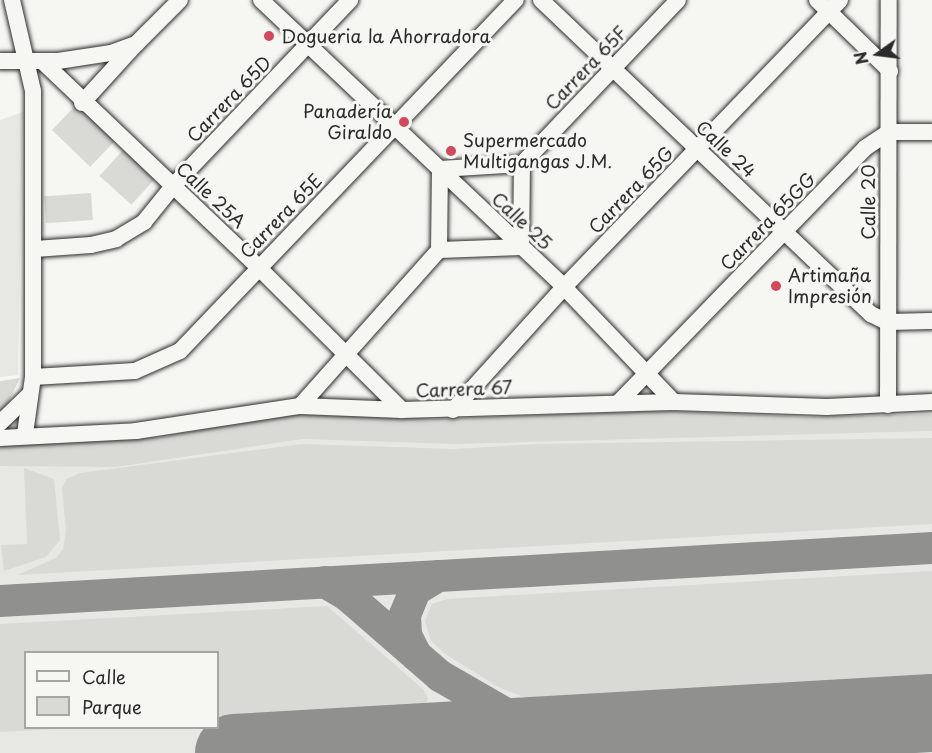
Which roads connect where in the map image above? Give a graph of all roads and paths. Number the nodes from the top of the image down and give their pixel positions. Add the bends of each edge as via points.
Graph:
1 (12, 0) edge
2 (180, 0) edge
3 (261, 0) edge
4 (350, 0) edge
5 (516, 0) edge
6 (541, 0) edge
7 (678, 0) edge
8 (889, 0) edge
9 (829, 4) edge
10 (136, 44) junction
11 (308, 45) junction
12 (0, 61) edge
13 (35, 61) junction
14 (612, 69) junction
15 (890, 71) junction
16 (82, 102) junction
17 (395, 126) junction
18 (889, 132) junction
19 (932, 132) edge
20 (697, 149) junction
21 (522, 164) junction
22 (440, 169) junction
23 (173, 186) junction
24 (785, 232) junction
25 (521, 247) junction
26 (34, 249) junction
27 (439, 250) junction
28 (258, 267) junction
29 (564, 287) junction
30 (932, 321) edge
31 (887, 322) junction
32 (346, 352) junction
33 (649, 374) junction
34 (33, 377) junction
35 (29, 395) junction
36 (674, 402) junction
37 (932, 402) edge
38 (618, 404) junction
39 (888, 405) junction
40 (300, 406) junction
41 (402, 410) junction
42 (453, 410) junction
43 (0, 423) edge
44 (25, 434) junction
45 (0, 438) edge

1 - 13 street
2 - 10 street
3 - 11 street, Calle 25
4 - 11 street, Carrera 65D
5 - 17 street, Carrera 65E
6 - 14 street, Calle 24
7 - 14 street, Carrera 65F
8 - 15 street, Calle 20
9 - 15 street
9 - 20 street, Carrera 65G
10 - 13 street via 94,57
10 - 16 street
11 - 17 street, Calle 25
11 - 23 street, Carrera 65D
12 - 13 street
13 - 16 street, Calle 25A
13 - 26 street
14 - 20 street, Calle 24
14 - 21 street, Carrera 65F
15 - 18 street, Calle 20
16 - 23 street, Calle 25A
17 - 22 street, Calle 25
17 - 28 street, Carrera 65E
18 - 19 street
18 - 24 street, Carrera 65GG via 865,148
18 - 31 street, Calle 20
20 - 24 street, Calle 24
20 - 29 street, Carrera 65G
21 - 22 street
21 - 25 street
22 - 25 street, Calle 25
22 - 27 street
23 - 26 street, Carrera 65D via 144,222 116,239
23 - 28 street, Calle 25A
24 - 31 street, Calle 24 via 841,288 871,314
24 - 33 street, Carrera 65GG
25 - 27 street
25 - 29 street, Calle 25
26 - 34 street
27 - 32 street
28 - 32 street, Calle 25A
28 - 34 street, Carrera 65E via 198,335 164,361 135,371
29 - 33 street, Calle 25
29 - 42 street, Carrera 65G
30 - 31 street
31 - 39 street, Calle 20
32 - 40 street
32 - 41 street, Calle 25A
33 - 36 street, Calle 25
33 - 38 street
34 - 35 street
35 - 43 street
35 - 44 street
36 - 38 street, Carrera 67
36 - 39 street, Carrera 67
37 - 39 street, Carrera 67
38 - 42 street, Carrera 67
40 - 41 street, Carrera 67
40 - 44 street, Carrera 67 via 136,431
41 - 42 street, Carrera 67
44 - 45 street, Carrera 67

